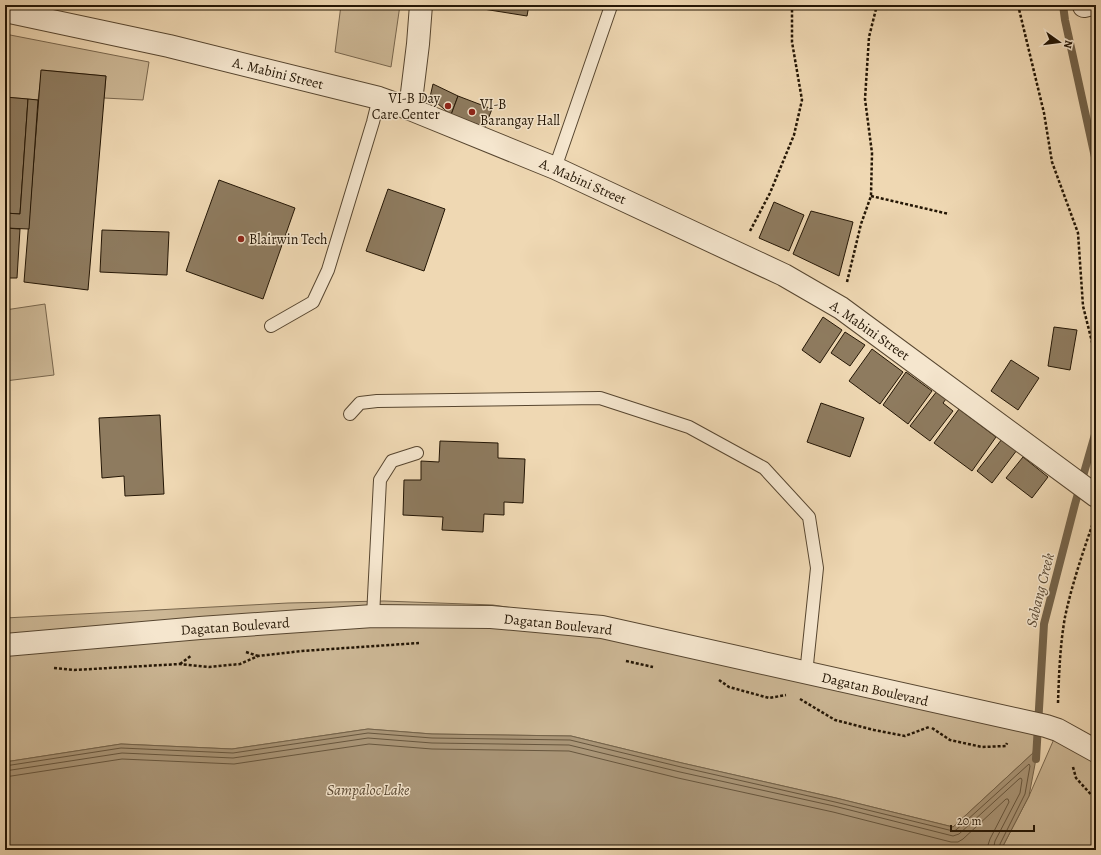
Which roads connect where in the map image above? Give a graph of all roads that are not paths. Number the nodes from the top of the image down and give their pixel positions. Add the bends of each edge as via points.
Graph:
1 (421, 5) edge
2 (1088, 5) edge
3 (611, 6) dead end
4 (1084, 6) edge
5 (5, 10) edge
6 (379, 98) junction
7 (410, 109) junction
8 (555, 168) junction
9 (271, 326) dead end
10 (350, 414) dead end
11 (417, 454) dead end
12 (1096, 496) edge
13 (372, 616) junction
14 (5, 645) edge
15 (806, 674) junction
16 (1096, 751) edge

1 - 7 street
2 - 4 street
3 - 8 lane
5 - 6 street, A. Mabini Street via 169,46
6 - 7 street, A. Mabini Street
6 - 9 lane via 328,270 313,302
7 - 8 street, A. Mabini Street
8 - 12 street, A. Mabini Street via 740,253 841,308
10 - 15 lane via 360,402 600,398 689,427 764,468 809,517 817,568
11 - 13 lane via 392,461 380,480
13 - 14 street, Dagatan Boulevard
13 - 15 street, Dagatan Boulevard via 491,617 602,627
15 - 16 street, Dagatan Boulevard via 1052,728

